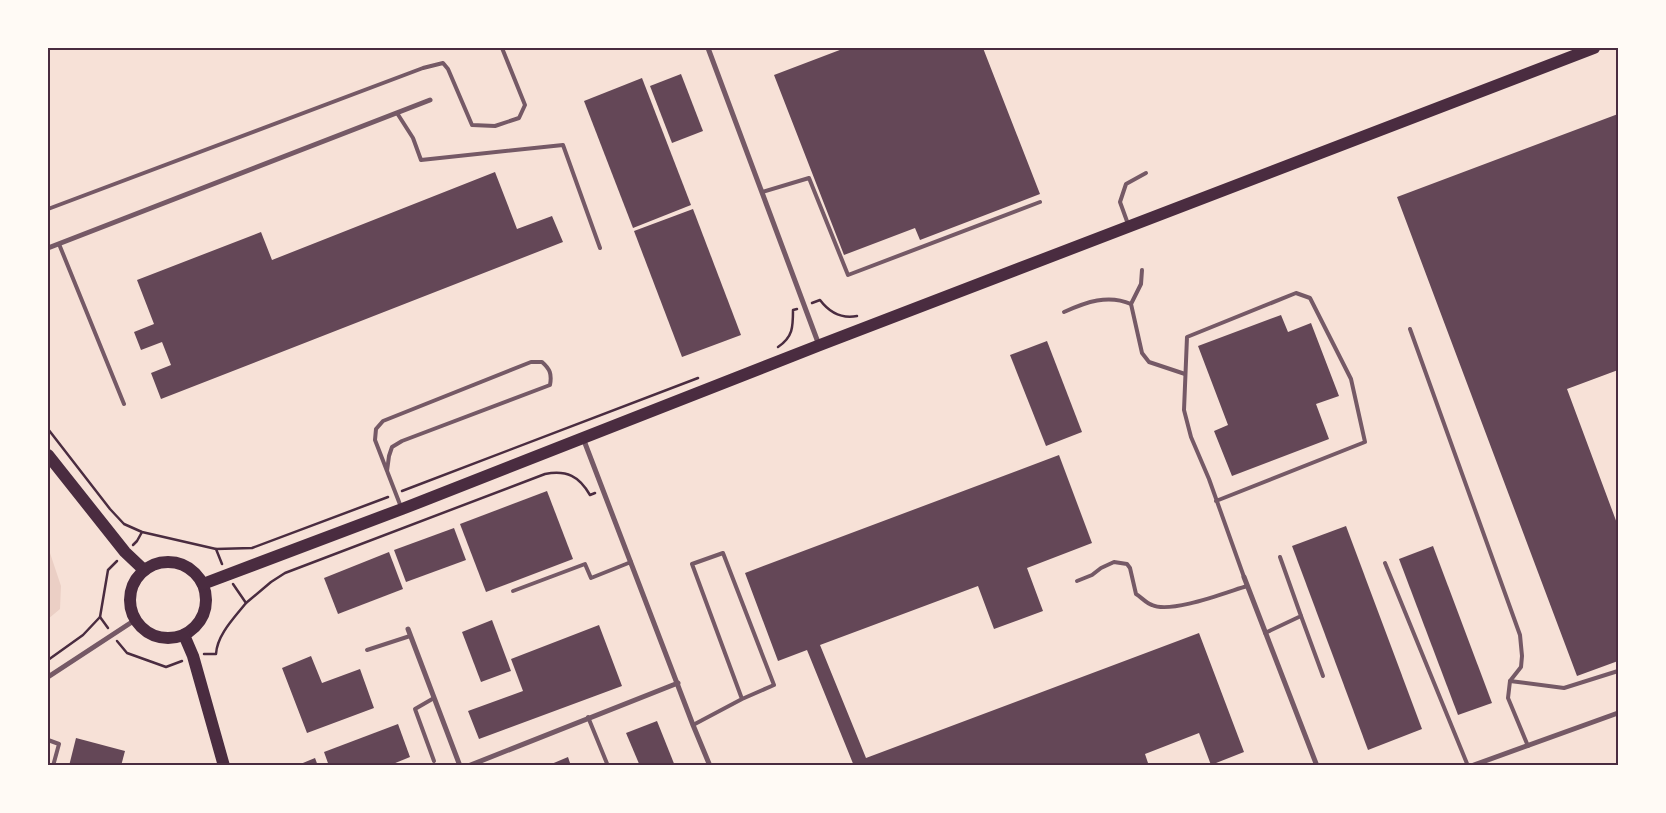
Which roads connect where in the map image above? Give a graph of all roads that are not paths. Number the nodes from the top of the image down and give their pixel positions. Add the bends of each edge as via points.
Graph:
1 (502, 48) edge
2 (708, 48) edge
3 (1594, 48) edge
4 (430, 100) dead end
5 (397, 113) junction
6 (1146, 173) dead end
7 (762, 192) junction
8 (1040, 202) dead end
9 (48, 209) edge
10 (1129, 226) junction
11 (59, 244) junction
12 (48, 248) edge
13 (600, 248) dead end
14 (1142, 270) dead end
15 (1131, 304) junction
16 (1064, 312) dead end
17 (1410, 329) dead end
18 (820, 345) junction
19 (1185, 374) junction
20 (124, 404) dead end
21 (583, 438) junction
22 (48, 456) edge
23 (387, 471) junction
24 (1216, 501) junction
25 (402, 509) junction
26 (1280, 557) dead end
27 (631, 562) junction
28 (1385, 563) dead end
29 (144, 570) junction
30 (1244, 577) joint
31 (1077, 581) dead end
32 (203, 584) junction
33 (1247, 586) junction
34 (514, 592) dead end
35 (1301, 616) junction
36 (135, 620) junction
37 (408, 628) dead end
38 (1265, 632) junction
39 (184, 635) junction
40 (410, 636) junction
41 (367, 650) dead end
42 (1618, 671) edge
43 (1323, 676) dead end
44 (48, 677) edge
45 (1510, 682) junction
46 (678, 683) junction
47 (434, 698) junction
48 (742, 699) junction
49 (1618, 713) edge
50 (588, 717) junction
51 (693, 725) junction
52 (48, 740) edge
53 (1528, 746) junction
54 (434, 761) dead end
55 (53, 766) edge
56 (224, 766) edge
57 (460, 766) edge
58 (468, 766) edge
59 (608, 766) edge
60 (710, 766) edge
61 (1317, 766) edge
62 (1470, 766) edge

1 - 9 lane via 525,105 519,118 495,126 472,125 443,63
2 - 7 street
3 - 10 main road
4 - 5 street
5 - 11 street
5 - 13 lane via 413,138 421,160 563,145
6 - 10 lane via 1126,184 1120,202
7 - 8 lane via 809,178 848,275
7 - 18 street
10 - 18 main road
11 - 12 street
11 - 20 lane
14 - 15 lane via 1141,284
15 - 16 lane via 1103,299 1086,302
15 - 19 lane via 1142,353 1149,362
17 - 45 lane via 1520,635 1521,667
18 - 21 main road
19 - 24 lane via 1184,410
19 - 24 lane via 1187,337 1296,293 1310,298 1351,379 1365,442
21 - 25 main road
21 - 27 street
22 - 29 main road via 125,552
23 - 23 lane via 375,440 376,428 383,421 531,362 542,362 548,367 550,385 392,447
23 - 25 lane
24 - 30 lane
25 - 32 main road
26 - 35 lane
27 - 34 lane via 591,578 586,564
27 - 46 street
28 - 62 lane
29 - 32 main road via 162,562 182,564 194,571
29 - 36 main road via 130,594
30 - 33 street
31 - 33 lane via 1114,562 1127,564 1136,594 1153,606 1202,601
32 - 39 main road via 206,610 200,622
33 - 38 street
35 - 38 lane
35 - 43 lane
36 - 39 main road via 146,632 158,637 171,639
36 - 44 street
37 - 40 street
38 - 61 street
39 - 56 main road
40 - 41 lane
40 - 47 street
42 - 45 lane via 1564,688
45 - 53 lane via 1508,698
46 - 50 street
46 - 51 street
47 - 54 lane via 415,709
47 - 57 street
48 - 48 lane via 692,564 723,553 774,686
48 - 51 lane
49 - 53 street
50 - 58 street
50 - 59 lane
51 - 60 street
52 - 55 lane via 59,744
53 - 62 street

